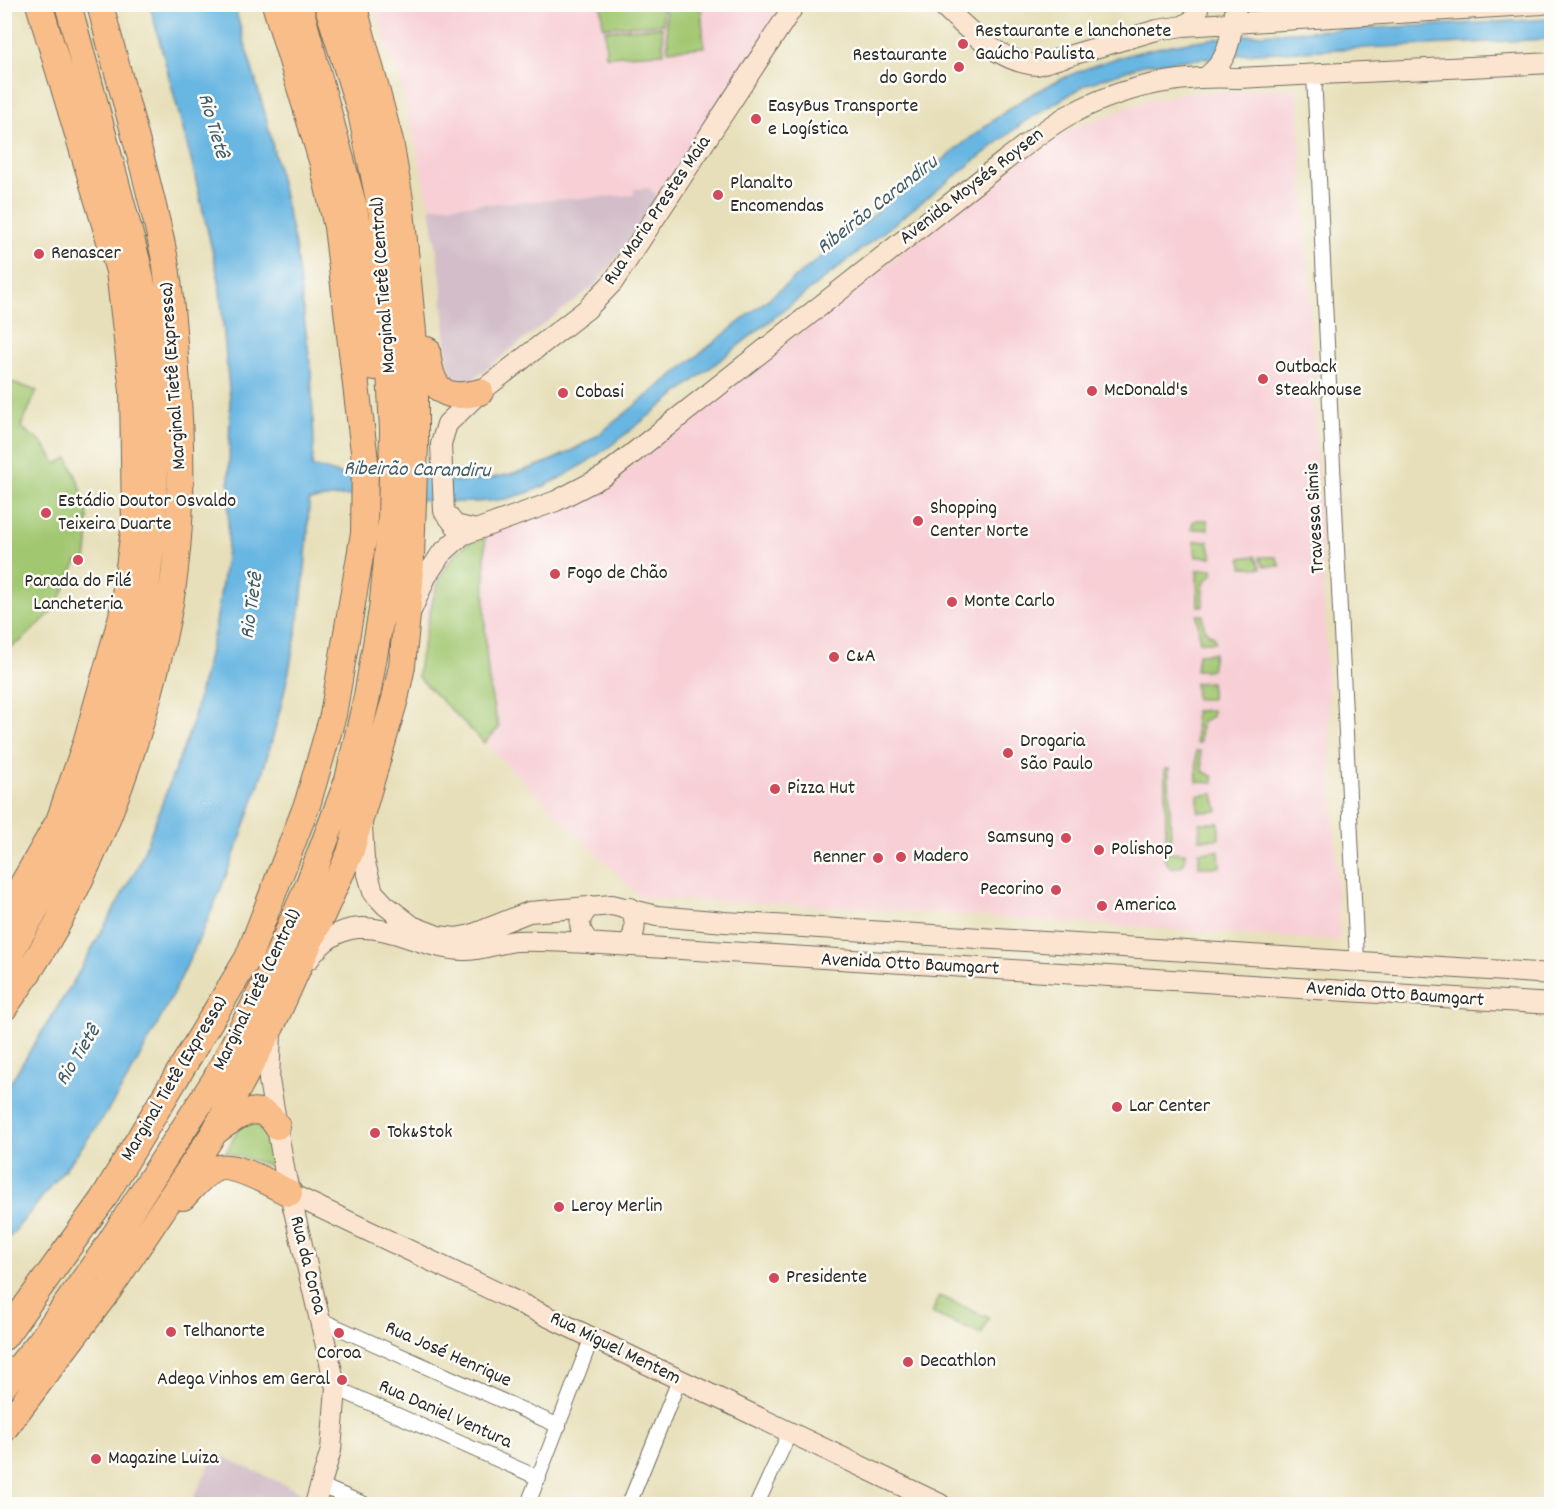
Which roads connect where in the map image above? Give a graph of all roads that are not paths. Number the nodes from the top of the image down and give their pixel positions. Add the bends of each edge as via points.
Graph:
1 (39, 4) edge
2 (55, 4) edge
3 (68, 4) edge
4 (100, 4) edge
5 (275, 4) edge
6 (299, 4) edge
7 (311, 4) edge
8 (327, 4) edge
9 (340, 4) edge
10 (353, 4) edge
11 (941, 4) edge
12 (1199, 4) edge
13 (1315, 4) edge
14 (1543, 4) edge
15 (789, 9) edge
16 (1366, 14) junction
17 (1233, 21) edge
18 (1183, 26) junction
19 (363, 44) junction
20 (1551, 63) edge
21 (1209, 75) junction
22 (1314, 75) junction
23 (90, 170) junction
24 (400, 200) junction
25 (387, 278) junction
26 (480, 392) junction
27 (365, 455) junction
28 (472, 529) junction
29 (406, 623) junction
30 (362, 816) junction
31 (9, 900) edge
32 (591, 906) junction
33 (630, 908) junction
34 (1056, 943) junction
35 (592, 944) junction
36 (1081, 944) junction
37 (628, 946) junction
38 (1357, 960) junction
39 (4, 963) edge
40 (1053, 973) junction
41 (1551, 974) edge
42 (1079, 975) junction
43 (294, 978) junction
44 (1551, 1004) edge
45 (4, 1008) edge
46 (272, 1025) junction
47 (277, 1126) junction
48 (213, 1133) junction
49 (289, 1192) junction
50 (143, 1238) junction
51 (321, 1320) junction
52 (4, 1337) edge
53 (592, 1337) junction
54 (679, 1380) junction
55 (4, 1385) edge
56 (336, 1388) junction
57 (559, 1426) junction
58 (4, 1429) edge
59 (790, 1432) junction
60 (539, 1478) junction
61 (321, 1486) junction
62 (315, 1504) edge
63 (364, 1504) edge
64 (528, 1504) edge
65 (629, 1504) edge
66 (757, 1504) edge
67 (940, 1504) edge

1 - 23 highway
2 - 23 highway via 93,149
3 - 39 highway via 137,261 150,324 156,392 153,531 143,615 121,706 88,801 49,886
4 - 45 highway, Marginal Tietê (Expressa) via 164,256 180,429 176,561 162,643 131,761 89,867
5 - 27 highway via 323,164 337,227
6 - 27 highway via 354,208 363,257 376,418
7 - 25 highway via 350,128 374,258
8 - 25 highway, Marginal Tietê (Central) via 361,113 382,214
9 - 19 highway via 347,31
10 - 19 highway
11 - 18 main road via 1004,57 1028,65
12 - 18 main road via 1196,18
13 - 16 main road
14 - 16 main road
15 - 26 main road, Rua Maria Prestes Maia via 613,282 587,309
16 - 17 main road
17 - 18 main road
17 - 21 main road via 1223,62
19 - 24 highway via 390,141
20 - 22 main road, Avenida Moysés Roysen
21 - 22 main road, Avenida Moysés Roysen
21 - 28 main road, Avenida Moysés Roysen via 1152,84 1068,116 1003,162 604,476 556,501
22 - 38 street, Travessa Simis
23 - 31 highway via 119,271 133,391 135,510 131,568 122,616 86,743 58,821
24 - 26 highway via 412,235 433,382 442,392 453,396
24 - 29 highway via 415,352 415,446
25 - 55 highway, Marginal Tietê (Central) via 393,430 390,541 367,696 348,780 266,982 215,1080 105,1250
26 - 28 main road, Rua Maria Prestes Maia via 453,416 442,432 441,444 444,511 454,525
27 - 52 highway, Marginal Tietê (Expressa) via 364,533 333,716 308,801 248,958 103,1198
28 - 29 main road, Avenida Moysés Roysen via 441,554
29 - 30 highway via 396,699
30 - 32 main road, Avenida Otto Baumgart via 364,860 373,892 412,926 456,938 530,912
30 - 43 highway via 350,853
32 - 33 main road, Avenida Otto Baumgart
32 - 35 main road via 579,922 585,939
33 - 34 main road, Avenida Otto Baumgart via 657,916
33 - 37 main road via 635,928
34 - 36 main road, Avenida Otto Baumgart
34 - 40 main road via 1064,958
35 - 37 main road, Avenida Otto Baumgart
35 - 43 main road, Avenida Otto Baumgart via 515,941 465,950 446,949 386,929 343,931 320,944
36 - 38 main road, Avenida Otto Baumgart
36 - 42 main road via 1071,959 1072,969
37 - 40 main road, Avenida Otto Baumgart
38 - 41 main road, Avenida Otto Baumgart
40 - 42 main road, Avenida Otto Baumgart
42 - 44 main road, Avenida Otto Baumgart
43 - 46 highway
46 - 47 main road, Rua da Coroa via 269,1080
46 - 48 highway
47 - 48 highway via 266,1114 250,1110
47 - 49 main road, Rua da Coroa
48 - 50 highway
49 - 50 highway via 233,1168 215,1168
49 - 51 main road, Rua da Coroa
49 - 53 main road, Rua Miguel Mentem
50 - 58 highway
51 - 56 main road, Rua da Coroa
51 - 57 street, Rua José Henrique
53 - 54 main road, Rua Miguel Mentem
53 - 57 street
54 - 59 main road, Rua Miguel Mentem
54 - 65 street
56 - 60 street, Rua Daniel Ventura
56 - 61 main road, Rua da Coroa via 331,1450
57 - 60 street
59 - 66 street
59 - 67 main road, Rua Miguel Mentem
60 - 64 street
61 - 62 main road, Rua da Coroa
61 - 63 street

